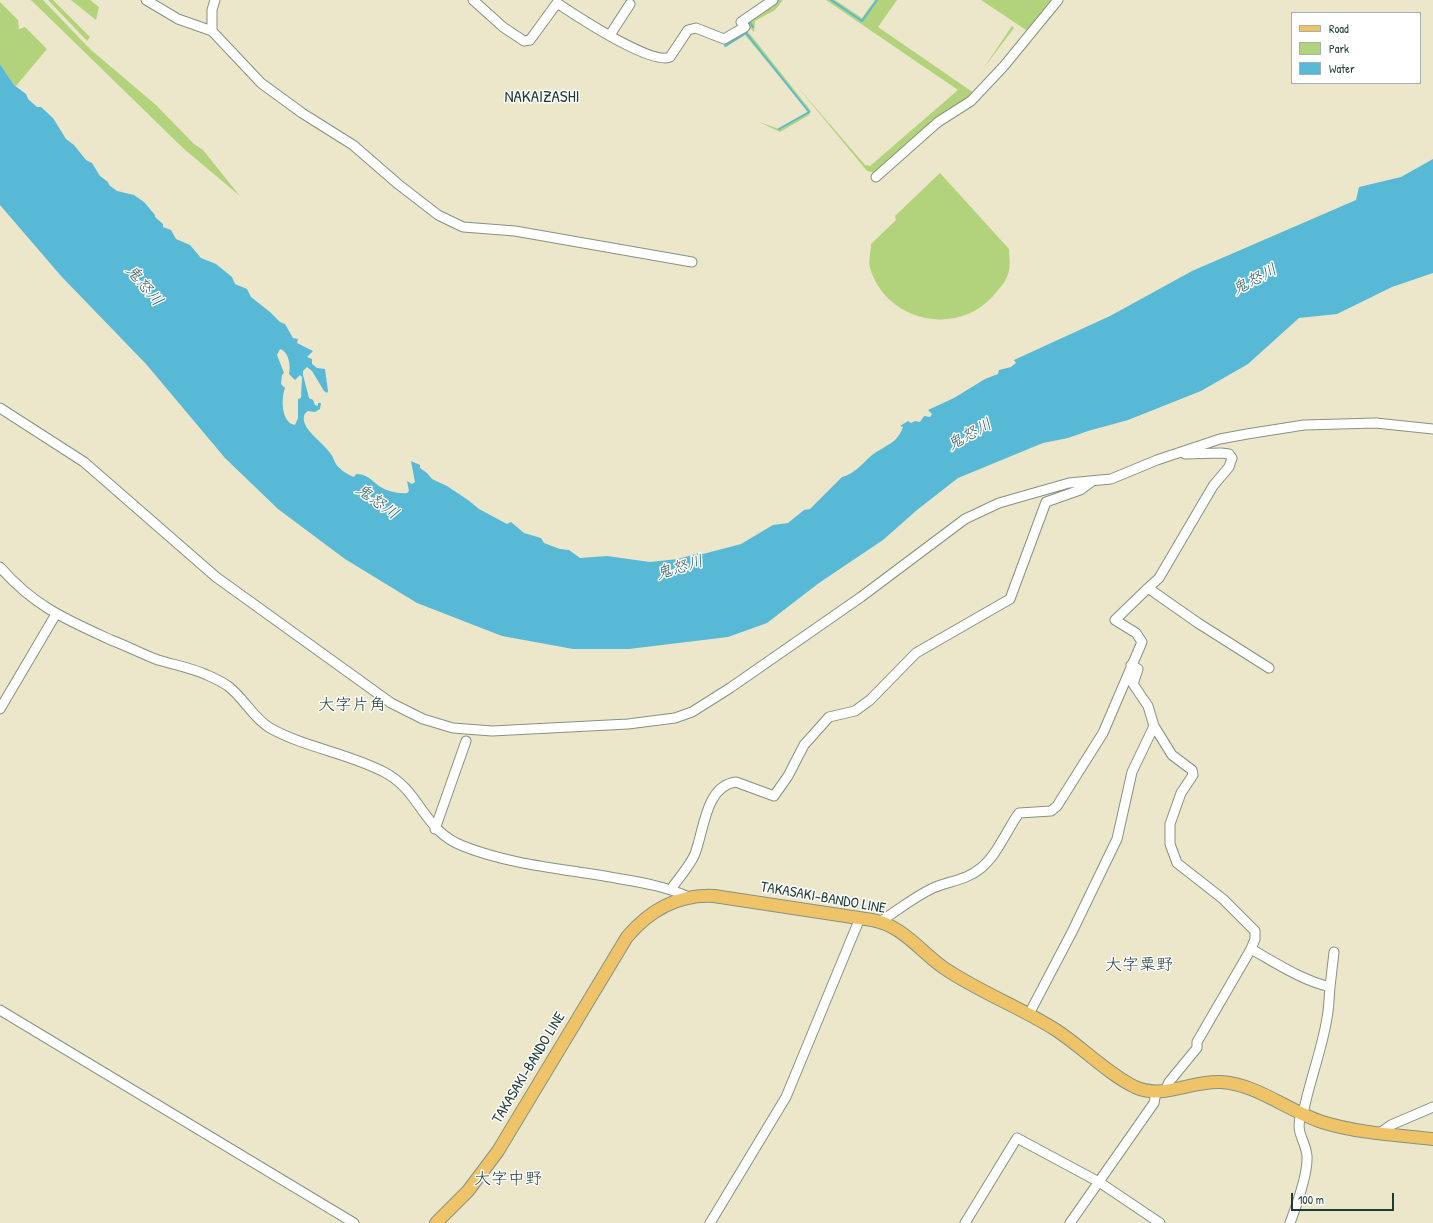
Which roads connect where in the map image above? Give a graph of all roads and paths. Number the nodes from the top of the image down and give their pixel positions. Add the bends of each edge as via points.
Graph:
1 (146, 0) edge
2 (216, 0) edge
3 (473, 0) edge
4 (773, 0) edge
5 (1058, 0) edge
6 (630, 4) dead end
7 (212, 30) junction
8 (610, 36) junction
9 (876, 177) dead end
10 (692, 262) dead end
11 (0, 408) edge
12 (1433, 429) edge
13 (1176, 455) junction
14 (1091, 482) junction
15 (0, 567) edge
16 (1148, 588) junction
17 (56, 614) junction
18 (1131, 665) junction
19 (1269, 668) dead end
20 (0, 709) edge
21 (1154, 726) junction
22 (466, 741) dead end
23 (435, 829) junction
24 (671, 888) junction
25 (689, 897) junction
26 (860, 918) junction
27 (881, 921) junction
28 (1251, 949) junction
29 (1334, 952) dead end
30 (1330, 987) junction
31 (0, 1010) edge
32 (1028, 1014) junction
33 (1161, 1092) junction
34 (1433, 1107) edge
35 (1302, 1114) junction
36 (1380, 1133) junction
37 (1433, 1139) edge
38 (1099, 1182) junction
39 (354, 1223) edge
40 (436, 1223) edge
41 (710, 1223) edge
42 (965, 1223) edge
43 (1070, 1223) edge
44 (1160, 1223) edge
45 (1290, 1223) edge

1 - 7 street via 178,19
2 - 7 street via 212,10
3 - 8 street via 503,27 524,41 530,40 558,3
4 - 8 street via 741,22 745,26 740,30 724,38 696,28 688,30 673,54 666,59 646,54
5 - 9 street via 1004,66 971,101 938,122
6 - 8 street
7 - 10 street via 261,83 302,114 354,145 398,184 438,215 456,225 515,231
11 - 14 street via 84,462 216,577 391,703 423,719 446,726 492,731 628,724 675,718 692,712 855,602 965,519 999,503 1036,491 1068,483
12 - 13 street via 1376,423 1304,425 1220,439
13 - 14 street via 1111,479
13 - 16 street via 1221,453 1229,454 1232,458 1229,467 1213,486 1159,578
14 - 24 street via 1080,490 1046,502 1010,599 916,653 870,700 855,711 829,717 804,745 774,796 736,782 720,790 706,813 695,854
15 - 17 street via 27,595
16 - 18 street via 1115,620 1136,633 1142,642
16 - 19 street
17 - 20 street
17 - 23 street via 156,659 208,675 229,686 267,726 291,739 385,772 413,795
18 - 21 street via 1138,669 1133,684 1148,706
18 - 27 street via 1103,733 1057,806 1051,811 1019,813 992,856 981,868 957,881 921,894
21 - 28 street via 1172,755 1192,770 1193,775 1181,793 1170,824 1170,844 1177,863 1223,899 1255,931 1256,936
21 - 32 street via 1132,772 1117,839 1072,932
22 - 23 street
23 - 24 street via 444,837 474,850 536,865
24 - 25 street
25 - 26 main road, TAKASAKI-BANDO LINE via 714,896
25 - 40 main road, TAKASAKI-BANDO LINE via 674,901 651,913 627,937 498,1152 468,1191
26 - 27 main road, TAKASAKI-BANDO LINE
26 - 41 street via 786,1097
27 - 32 main road, TAKASAKI-BANDO LINE via 899,931 949,971
28 - 30 street via 1295,974
28 - 33 street via 1197,1042 1197,1048
29 - 30 street
30 - 35 street via 1325,1032
31 - 39 street
32 - 33 main road, TAKASAKI-BANDO LINE via 1070,1040 1127,1082 1141,1089
33 - 35 main road, TAKASAKI-BANDO LINE via 1205,1082 1226,1082 1246,1088
33 - 38 street
34 - 36 street via 1391,1125
35 - 36 main road, TAKASAKI-BANDO LINE via 1334,1125
35 - 45 street via 1298,1129 1307,1159
36 - 37 main road, TAKASAKI-BANDO LINE
38 - 42 street via 1017,1138
38 - 43 street
38 - 44 street

